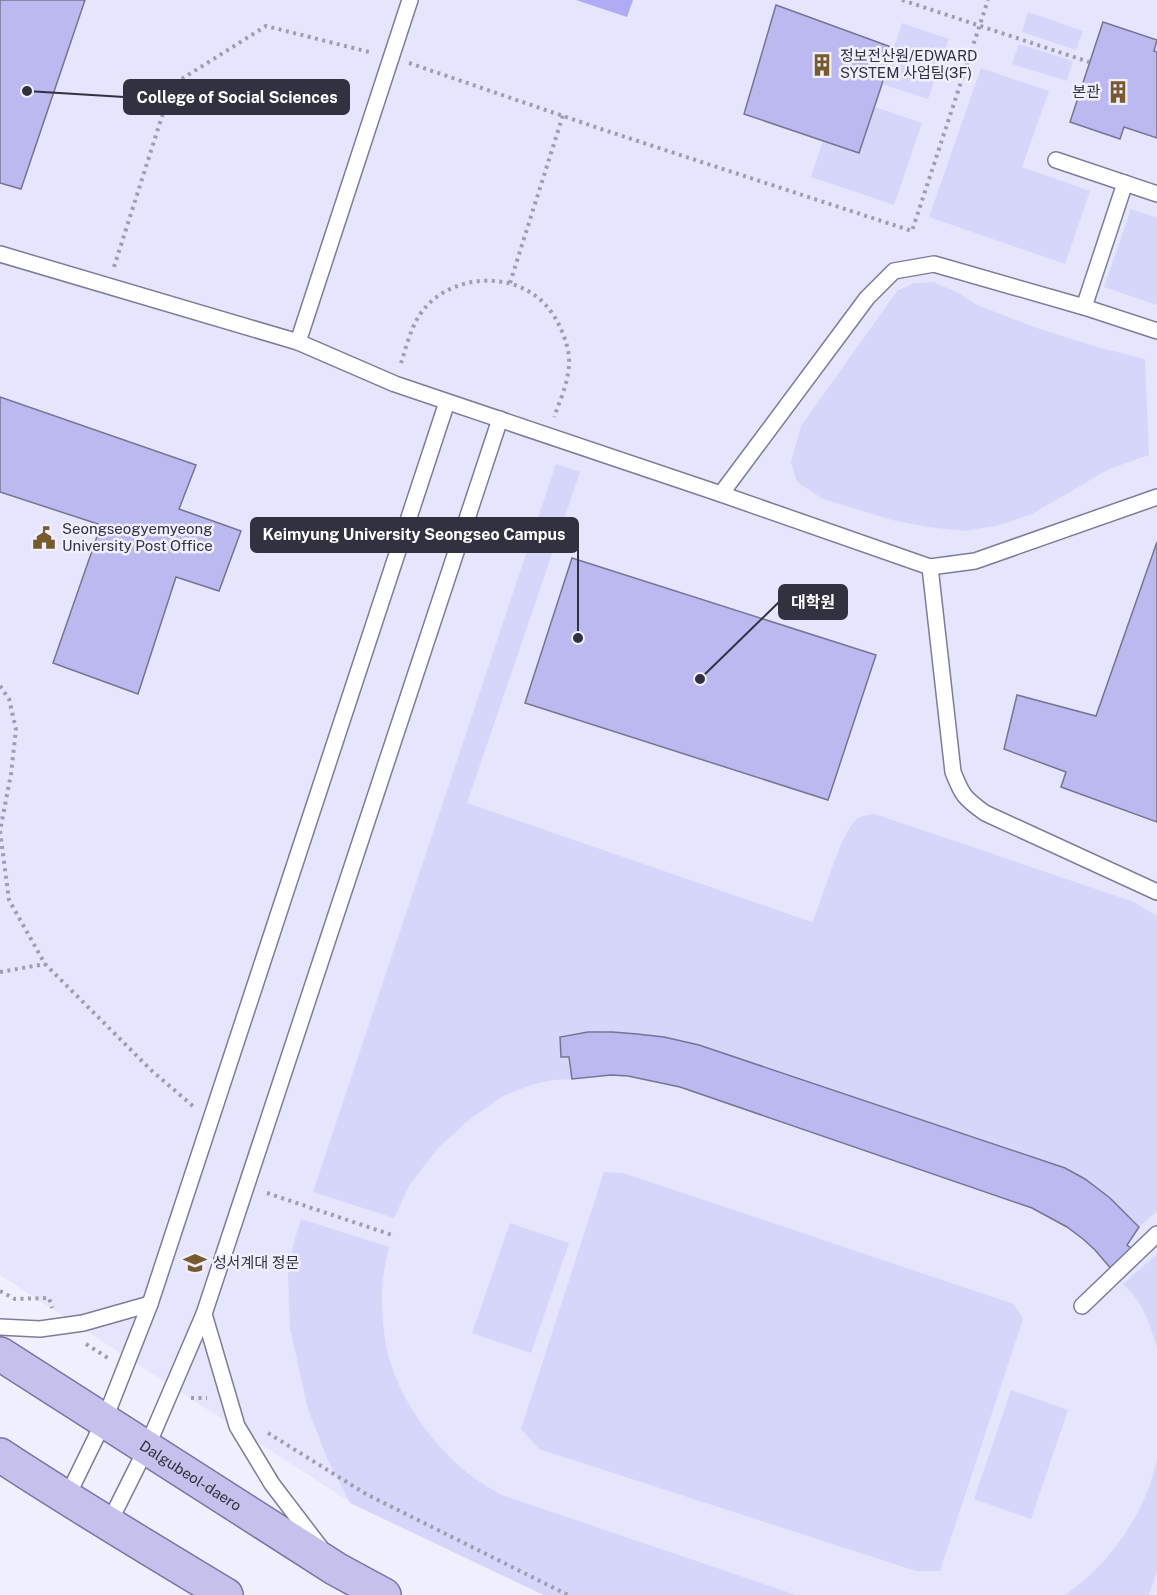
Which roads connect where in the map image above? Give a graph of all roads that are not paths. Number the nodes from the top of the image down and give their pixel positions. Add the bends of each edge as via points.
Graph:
1 (410, 0) edge
2 (1056, 160) dead end
3 (1125, 183) junction
4 (1157, 194) edge
5 (0, 254) edge
6 (1084, 307) junction
7 (1157, 331) edge
8 (298, 342) junction
9 (447, 402) junction
10 (500, 419) junction
11 (721, 494) junction
12 (1157, 497) edge
13 (930, 567) junction
14 (1157, 892) edge
15 (1157, 1234) edge
16 (150, 1304) junction
17 (1082, 1306) dead end
18 (204, 1314) junction
19 (0, 1327) edge
20 (0, 1354) edge
21 (104, 1421) junction
22 (147, 1447) junction
23 (0, 1455) edge
24 (66, 1499) junction
25 (109, 1523) junction
26 (336, 1569) junction
27 (226, 1595) edge
28 (384, 1595) edge

1 - 8 lane
2 - 3 lane
3 - 4 lane
3 - 6 lane
5 - 8 lane
6 - 7 lane
6 - 11 lane via 934,264 894,271 867,298
8 - 9 lane via 394,384
9 - 10 lane
9 - 16 lane
10 - 11 lane
10 - 18 lane
11 - 13 lane
12 - 13 lane via 975,561
13 - 14 lane via 952,772 960,790 985,813
15 - 17 lane
16 - 19 lane via 59,1327
16 - 21 lane
18 - 22 lane
18 - 26 lane via 237,1426 272,1484
20 - 21 main road, Dalgubeol-daero
21 - 22 main road, Dalgubeol-daero
21 - 24 lane
22 - 25 lane
22 - 26 main road, Dalgubeol-daero
23 - 24 main road
24 - 25 main road
25 - 27 main road
26 - 28 main road, Dalgubeol-daero

